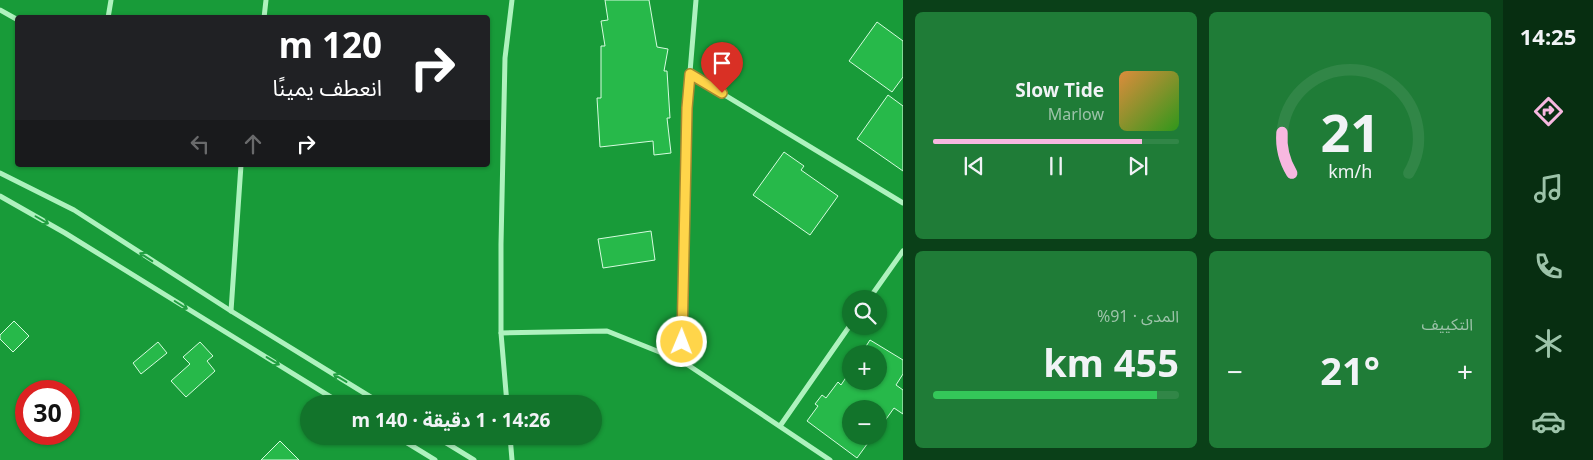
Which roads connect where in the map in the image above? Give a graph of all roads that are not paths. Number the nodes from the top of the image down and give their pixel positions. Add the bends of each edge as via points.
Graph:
1 (111, 0) edge
2 (266, 0) edge
3 (512, 0) edge
4 (696, 0) edge
5 (0, 10) edge
6 (108, 15) edge
7 (264, 15) edge
8 (15, 18) edge
9 (690, 74) junction
10 (241, 167) edge
11 (0, 173) edge
12 (0, 196) edge
13 (903, 203) edge
14 (903, 251) edge
15 (875, 290) edge
16 (231, 311) junction
17 (501, 333) junction
18 (843, 335) edge
19 (682, 361) junction
20 (327, 395) edge
21 (367, 395) edge
22 (506, 395) edge
23 (780, 426) junction
24 (411, 445) edge
25 (450, 445) edge
26 (511, 445) edge
27 (435, 460) edge
28 (474, 460) edge
29 (512, 460) edge
30 (830, 460) edge

1 - 6 street
2 - 7 street
3 - 17 street via 505,58
4 - 9 street
5 - 8 street
9 - 13 street
9 - 19 street
10 - 16 street
16 -> 11 street via 74,210
12 -> 20 street
14 - 15 street
21 -> 16 street
17 - 19 street via 607,331
17 - 22 street
18 - 23 street
19 - 23 street
23 - 30 street
24 - 27 street
25 - 28 street
26 - 29 street

